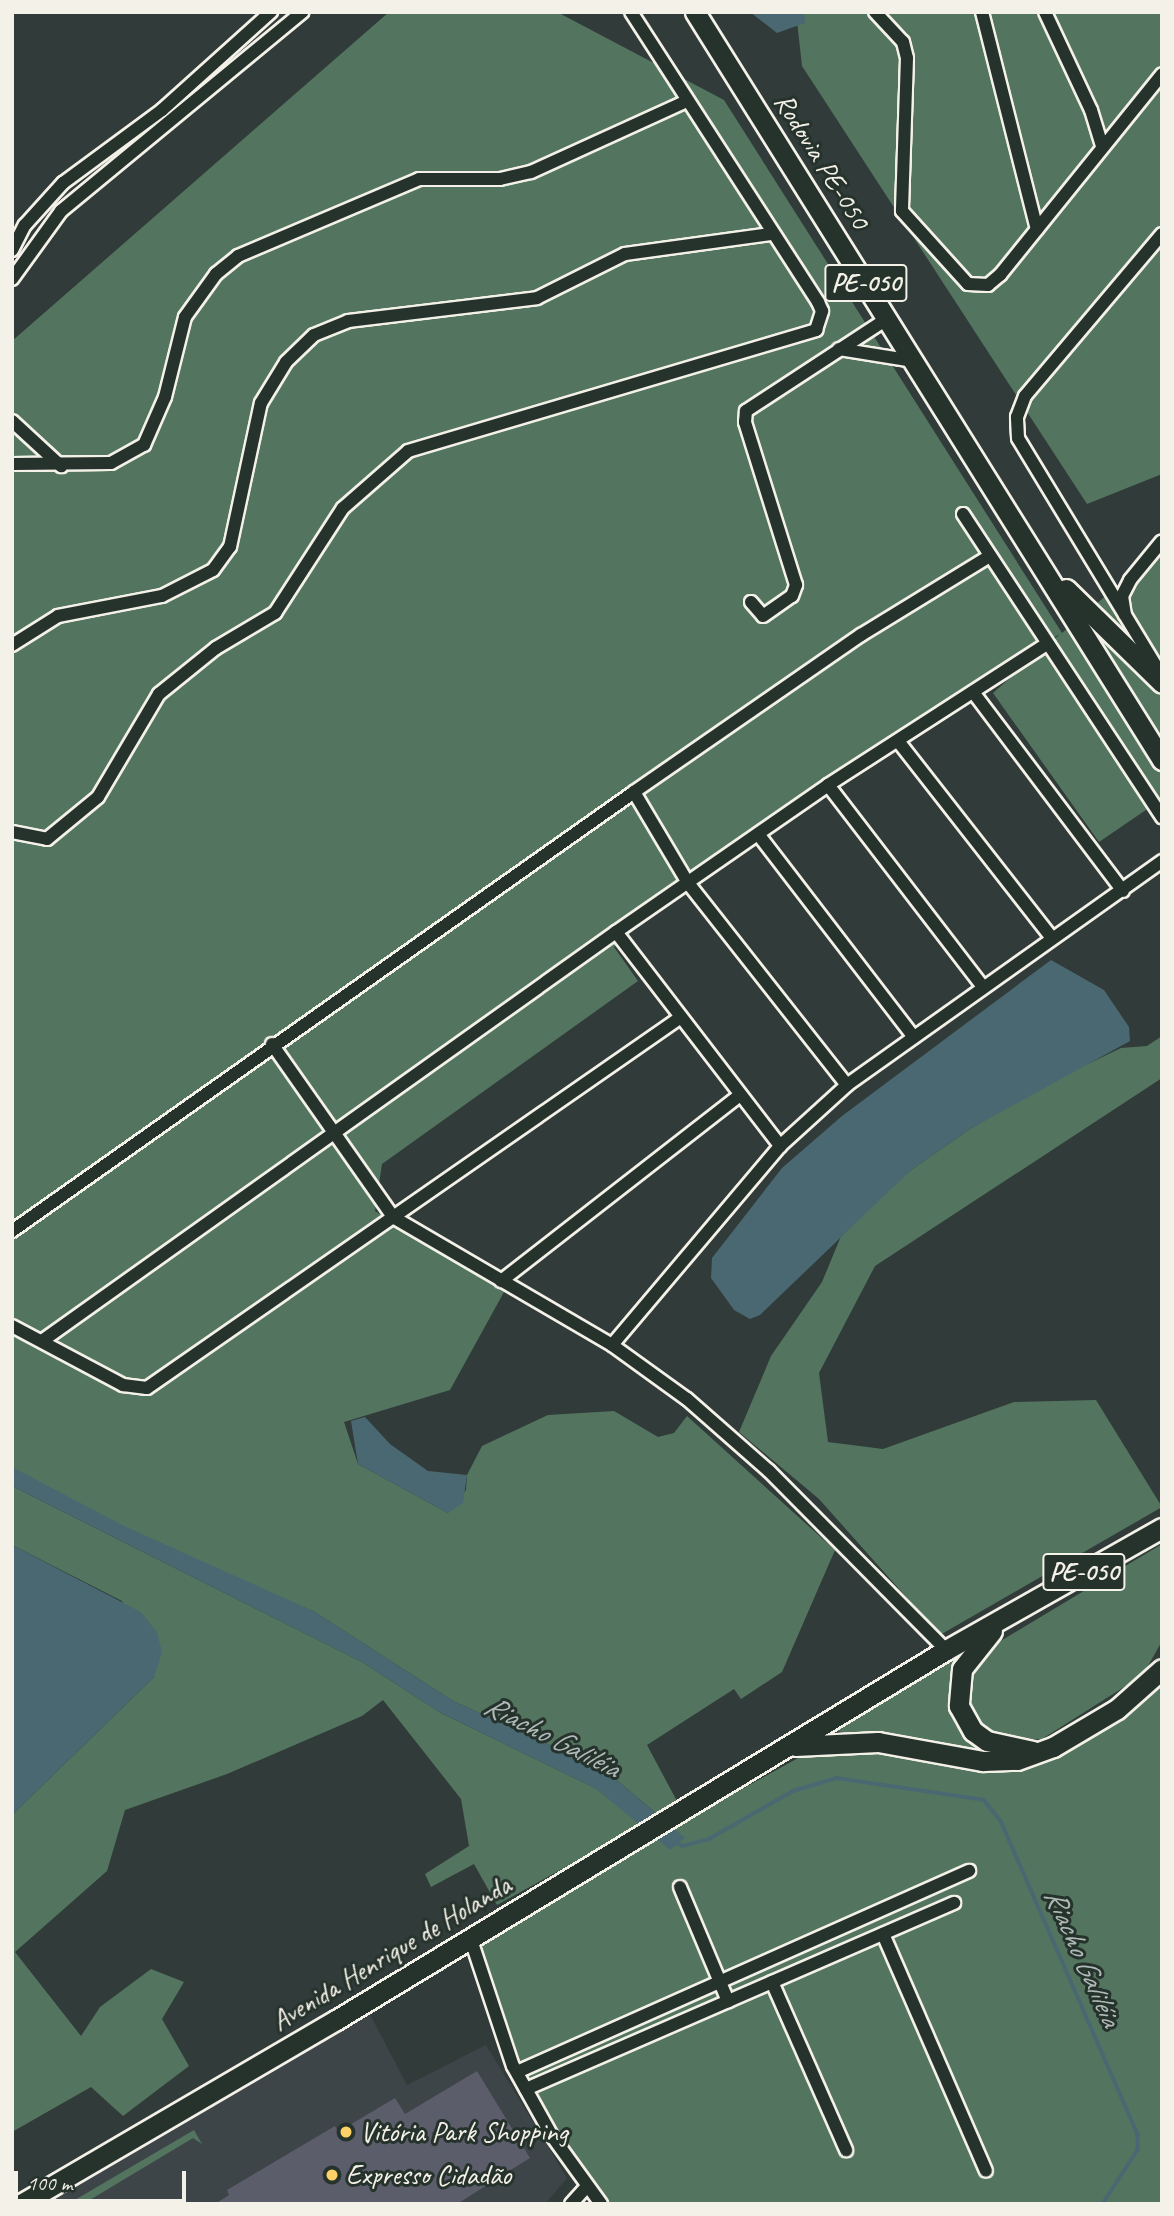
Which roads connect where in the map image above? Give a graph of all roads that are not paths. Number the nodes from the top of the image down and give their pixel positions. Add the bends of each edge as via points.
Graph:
1 (271, 12) edge
2 (302, 12) edge
3 (631, 12) edge
4 (695, 12) edge
5 (875, 12) edge
6 (982, 12) edge
7 (1045, 12) edge
8 (1162, 74) edge
9 (687, 101) junction
10 (1102, 146) junction
11 (1037, 229) junction
12 (771, 234) junction
13 (1162, 234) edge
14 (12, 250) edge
15 (12, 279) edge
16 (888, 318) junction
17 (838, 349) junction
18 (917, 362) junction
19 (12, 421) edge
20 (12, 464) edge
21 (61, 466) junction
22 (963, 514) dead end
23 (1162, 541) edge
24 (990, 555) junction
25 (1034, 555) junction
26 (751, 602) dead end
27 (1125, 618) junction
28 (12, 645) edge
29 (1047, 645) junction
30 (1162, 676) edge
31 (1162, 683) edge
32 (973, 692) junction
33 (898, 741) junction
34 (1162, 760) edge
35 (828, 785) junction
36 (634, 792) junction
37 (1162, 817) edge
38 (12, 832) edge
39 (758, 834) junction
40 (1162, 861) edge
41 (688, 883) junction
42 (1123, 891) junction
43 (616, 932) junction
44 (1052, 938) junction
45 (982, 986) junction
46 (681, 1017) junction
47 (914, 1037) junction
48 (272, 1044) junction
49 (847, 1085) junction
50 (739, 1096) junction
51 (333, 1130) junction
52 (780, 1146) junction
53 (393, 1217) junction
54 (12, 1231) edge
55 (501, 1281) junction
56 (12, 1326) edge
57 (42, 1341) junction
58 (612, 1345) junction
59 (1162, 1528) edge
60 (1006, 1616) junction
61 (946, 1650) junction
62 (1162, 1669) edge
63 (788, 1746) junction
64 (1041, 1752) junction
65 (969, 1871) dead end
66 (680, 1887) dead end
67 (954, 1903) dead end
68 (883, 1934) junction
69 (470, 1937) junction
70 (720, 1982) junction
71 (772, 1982) junction
72 (728, 2001) junction
73 (625, 2024) junction
74 (634, 2042) junction
75 (517, 2072) junction
76 (526, 2089) junction
77 (846, 2150) dead end
78 (986, 2171) dead end
79 (587, 2186) junction
80 (21, 2204) edge
81 (571, 2204) edge
82 (601, 2204) edge

1 - 14 street via 163,110 63,183 25,225
2 - 15 street via 61,211
3 - 9 street
4 - 16 main road, Rodovia PE-050 / PE-050
5 - 11 street via 903,42 907,58 900,191 910,223 961,279 979,286 1000,275
6 - 11 street
7 - 10 street via 1091,110
8 - 10 street
9 - 12 street
9 - 21 street via 531,172 492,180 419,179 238,257 216,274 185,317 165,397 144,445 111,463
10 - 11 street
12 - 28 street via 625,254 537,298 348,321 314,335 286,362 261,402 230,547 213,570 162,596 58,616
12 - 38 street via 818,302 822,311 816,330 408,451 343,508 275,613 216,648 159,694 92,803 47,839
13 - 27 street via 1026,397 1017,417 1018,438
16 - 17 street
16 - 18 main road, Rodovia PE-050 / PE-050
17 - 18 street
17 - 26 street via 756,400 744,417 796,585 792,596 762,616
18 - 25 main road, Rodovia PE-050 / PE-050
19 - 21 street
20 - 21 street
22 - 24 street
23 - 27 street via 1126,587
24 - 29 street
24 - 36 street via 862,635
25 - 31 main road, Rodovia PE-050 / PE-050
25 - 34 main road, Rodovia PE-050 / PE-050
27 - 30 street
29 - 32 street
29 - 37 street
32 - 33 street
32 - 42 street
33 - 35 street
33 - 44 street
35 - 39 street
35 - 45 street
36 - 41 street
36 - 48 street
39 - 41 street
39 - 47 street
40 - 42 street
41 - 43 street
41 - 49 street
42 - 44 street
43 - 46 street
43 - 51 street
44 - 45 street
45 - 47 street
46 - 50 street
46 - 53 street
47 - 49 street
48 - 51 street
48 - 54 street
49 - 52 street
50 - 52 street
50 - 55 street
51 - 53 street
51 - 57 street
52 - 58 street
53 - 55 street
53 - 57 street via 142,1390
55 - 58 street
56 - 57 street
58 - 61 street via 687,1399 769,1471
59 - 60 main road, Avenida Henrique de Holanda / PE-050
60 - 61 main road, Avenida Henrique de Holanda
60 - 64 main road via 962,1669 959,1706 973,1731 994,1745
61 - 63 main road, Avenida Henrique de Holanda
62 - 64 main road, Avenida Henrique de Holanda via 1117,1710
63 - 64 main road, Avenida Henrique de Holanda via 878,1742 997,1762
63 - 69 main road, Avenida Henrique de Holanda
65 - 70 street
66 - 70 street
67 - 68 street
68 - 71 street
68 - 78 street
69 - 75 street
69 - 80 main road, Avenida Henrique de Holanda
70 - 72 street
70 - 73 street
71 - 72 street
71 - 77 street
72 - 74 street
73 - 74 street
73 - 75 street
74 - 76 street
75 - 76 street
76 - 79 street
79 - 81 street
79 - 82 street

